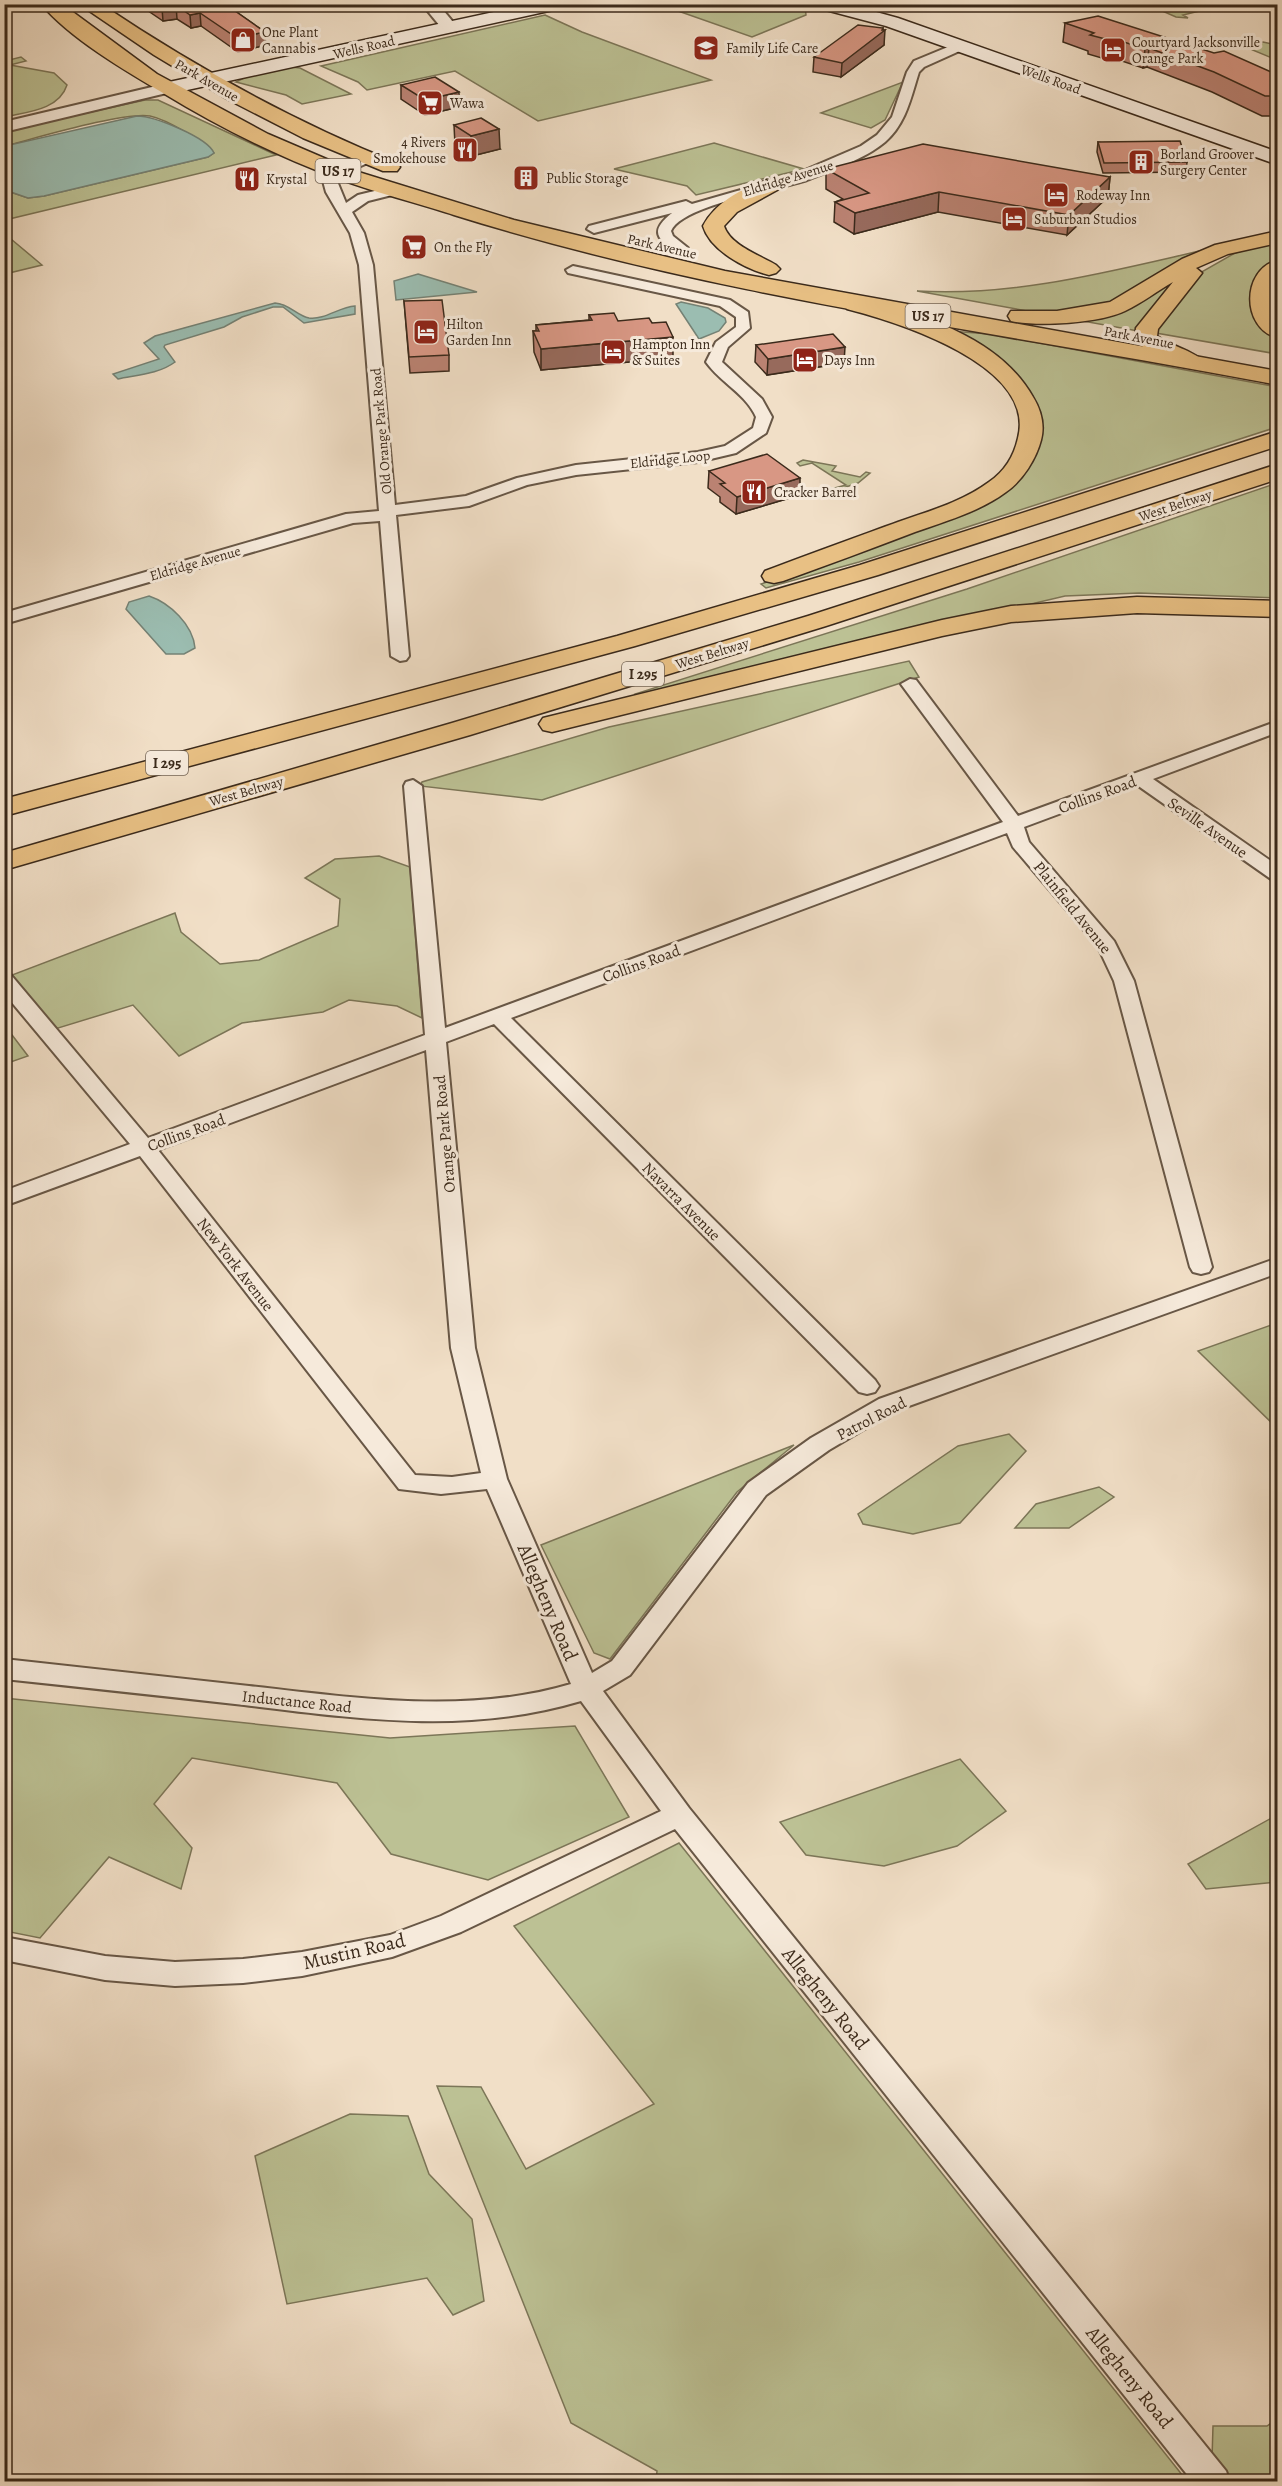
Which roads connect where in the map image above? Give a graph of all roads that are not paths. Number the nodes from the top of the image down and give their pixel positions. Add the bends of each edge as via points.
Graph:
1 (50, 4) edge
2 (72, 4) edge
3 (429, 4) edge
4 (521, 4) edge
5 (558, 4) edge
6 (824, 4) edge
7 (863, 6) edge
8 (95, 9) edge
9 (446, 25) junction
10 (960, 46) junction
11 (203, 80) junction
12 (169, 88) junction
13 (4, 127) edge
14 (1278, 147) edge
15 (367, 158) junction
16 (1278, 159) edge
17 (338, 171) junction
18 (772, 185) junction
19 (395, 190) junction
20 (703, 204) junction
21 (344, 211) junction
22 (594, 229) junction
23 (1272, 237) edge
24 (599, 251) junction
25 (683, 251) junction
26 (667, 266) junction
27 (1278, 266) edge
28 (769, 269) junction
29 (855, 304) junction
30 (1019, 316) junction
31 (1278, 332) edge
32 (1146, 338) junction
33 (1190, 360) junction
34 (1278, 364) edge
35 (1278, 378) edge
36 (1278, 438) edge
37 (1278, 471) edge
38 (387, 515) junction
39 (1278, 609) edge
40 (4, 619) edge
41 (400, 656) dead end
42 (910, 684) dead end
43 (330, 720) junction
44 (1278, 726) edge
45 (1139, 778) junction
46 (413, 786) dead end
47 (4, 808) edge
48 (1014, 824) junction
49 (4, 863) edge
50 (1278, 875) edge
51 (4, 979) edge
52 (498, 1016) junction
53 (435, 1039) junction
54 (144, 1147) junction
55 (4, 1199) edge
56 (1278, 1265) edge
57 (1201, 1267) dead end
58 (867, 1386) dead end
59 (495, 1479) junction
60 (4, 1669) edge
61 (588, 1690) junction
62 (679, 1815) junction
63 (4, 1948) edge
64 (1214, 2481) edge

1 - 12 highway, Park Avenue / US 17
2 - 8 highway, Park Avenue via 84,12
3 - 9 street
4 - 9 main road, Wells Road
5 - 9 main road, Wells Road
6 - 7 main road, Wells Road
7 - 10 main road, Wells Road
7 - 14 main road, Wells Road
8 - 11 highway, Park Avenue / US 17
9 - 11 main road, Wells Road
10 - 16 main road, Wells Road
10 - 18 street, Eldridge Avenue via 927,59 914,69 898,118 882,138 824,168
11 - 12 main road, Wells Road
11 - 15 highway, Park Avenue / US 17 via 314,137
12 - 13 street, Wells Road
12 - 17 highway, Park Avenue / US 17
15 - 17 street
15 - 22 highway, Park Avenue / US 17 via 498,203
17 - 19 highway, Park Avenue / US 17
17 - 21 street, Old Orange Park Road via 330,181
18 - 20 street, Eldridge Avenue
18 - 28 highway via 733,203 713,222 713,232 720,242
19 - 21 street via 363,198
19 - 24 highway, Park Avenue / US 17
20 - 22 street, Eldridge Avenue via 683,205
20 - 25 street, Eldridge Avenue via 679,214 664,231 666,238
21 - 38 street, Old Orange Park Road via 357,233 366,266
22 - 25 highway, Park Avenue / US 17
23 - 30 highway via 1222,249 1189,263 1116,307 1057,318
23 - 32 highway via 1229,251 1195,270 1147,328
24 - 26 highway, Park Avenue / US 17
24 - 38 street, Eldridge Loop via 573,270 716,300 740,312 743,328 721,345 714,362 757,402 764,417 763,426 743,443 716,454 546,475 469,501 447,513
25 - 26 highway
25 - 28 highway, Park Avenue / US 17
26 - 29 highway, Park Avenue / US 17
27 - 31 highway via 1262,282 1258,298 1264,317
28 - 30 highway, Park Avenue / US 17
29 - 33 highway, Park Avenue / US 17
29 - 43 highway via 934,329 967,346 1008,376 1025,399 1032,437 1023,459 1007,479 972,503 865,544
30 - 32 highway, Park Avenue / US 17
32 - 33 highway via 1161,350
32 - 34 highway, Park Avenue / US 17
33 - 35 highway, US 17
36 - 43 highway, West Beltway / I 295 via 858,573 626,641
37 - 49 highway, West Beltway / I 295 via 785,631
38 - 40 street, Eldridge Avenue via 352,518
38 - 41 street, Old Orange Park Road
39 - 49 highway via 1137,604 1054,609 976,620 594,713 134,839
42 - 48 street, Plainfield Avenue
43 - 47 highway, West Beltway / I 295
44 - 45 street, Collins Road
45 - 48 street, Collins Road
45 - 50 street, Seville Avenue
46 - 53 street, Orange Park Road
48 - 52 street, Collins Road
48 - 57 street, Plainfield Avenue via 1020,843 1107,945 1124,981
51 - 54 street, New York Avenue
52 - 53 street, Collins Road
52 - 58 street, Navarra Avenue
53 - 54 street, Collins Road
53 - 59 street, Orange Park Road via 464,1348
54 - 55 street, Collins Road
54 - 59 street, New York Avenue via 408,1483 460,1486
56 - 61 street, Patrol Road via 887,1405 820,1444 757,1489 621,1668
59 - 61 street, Allegheny Road
60 - 61 street, Inductance Road via 383,1711 520,1708
61 - 62 street, Allegheny Road
62 - 63 street, Mustin Road via 451,1924 392,1946 347,1955 243,1971 175,1974 105,1968
62 - 64 street, Allegheny Road

